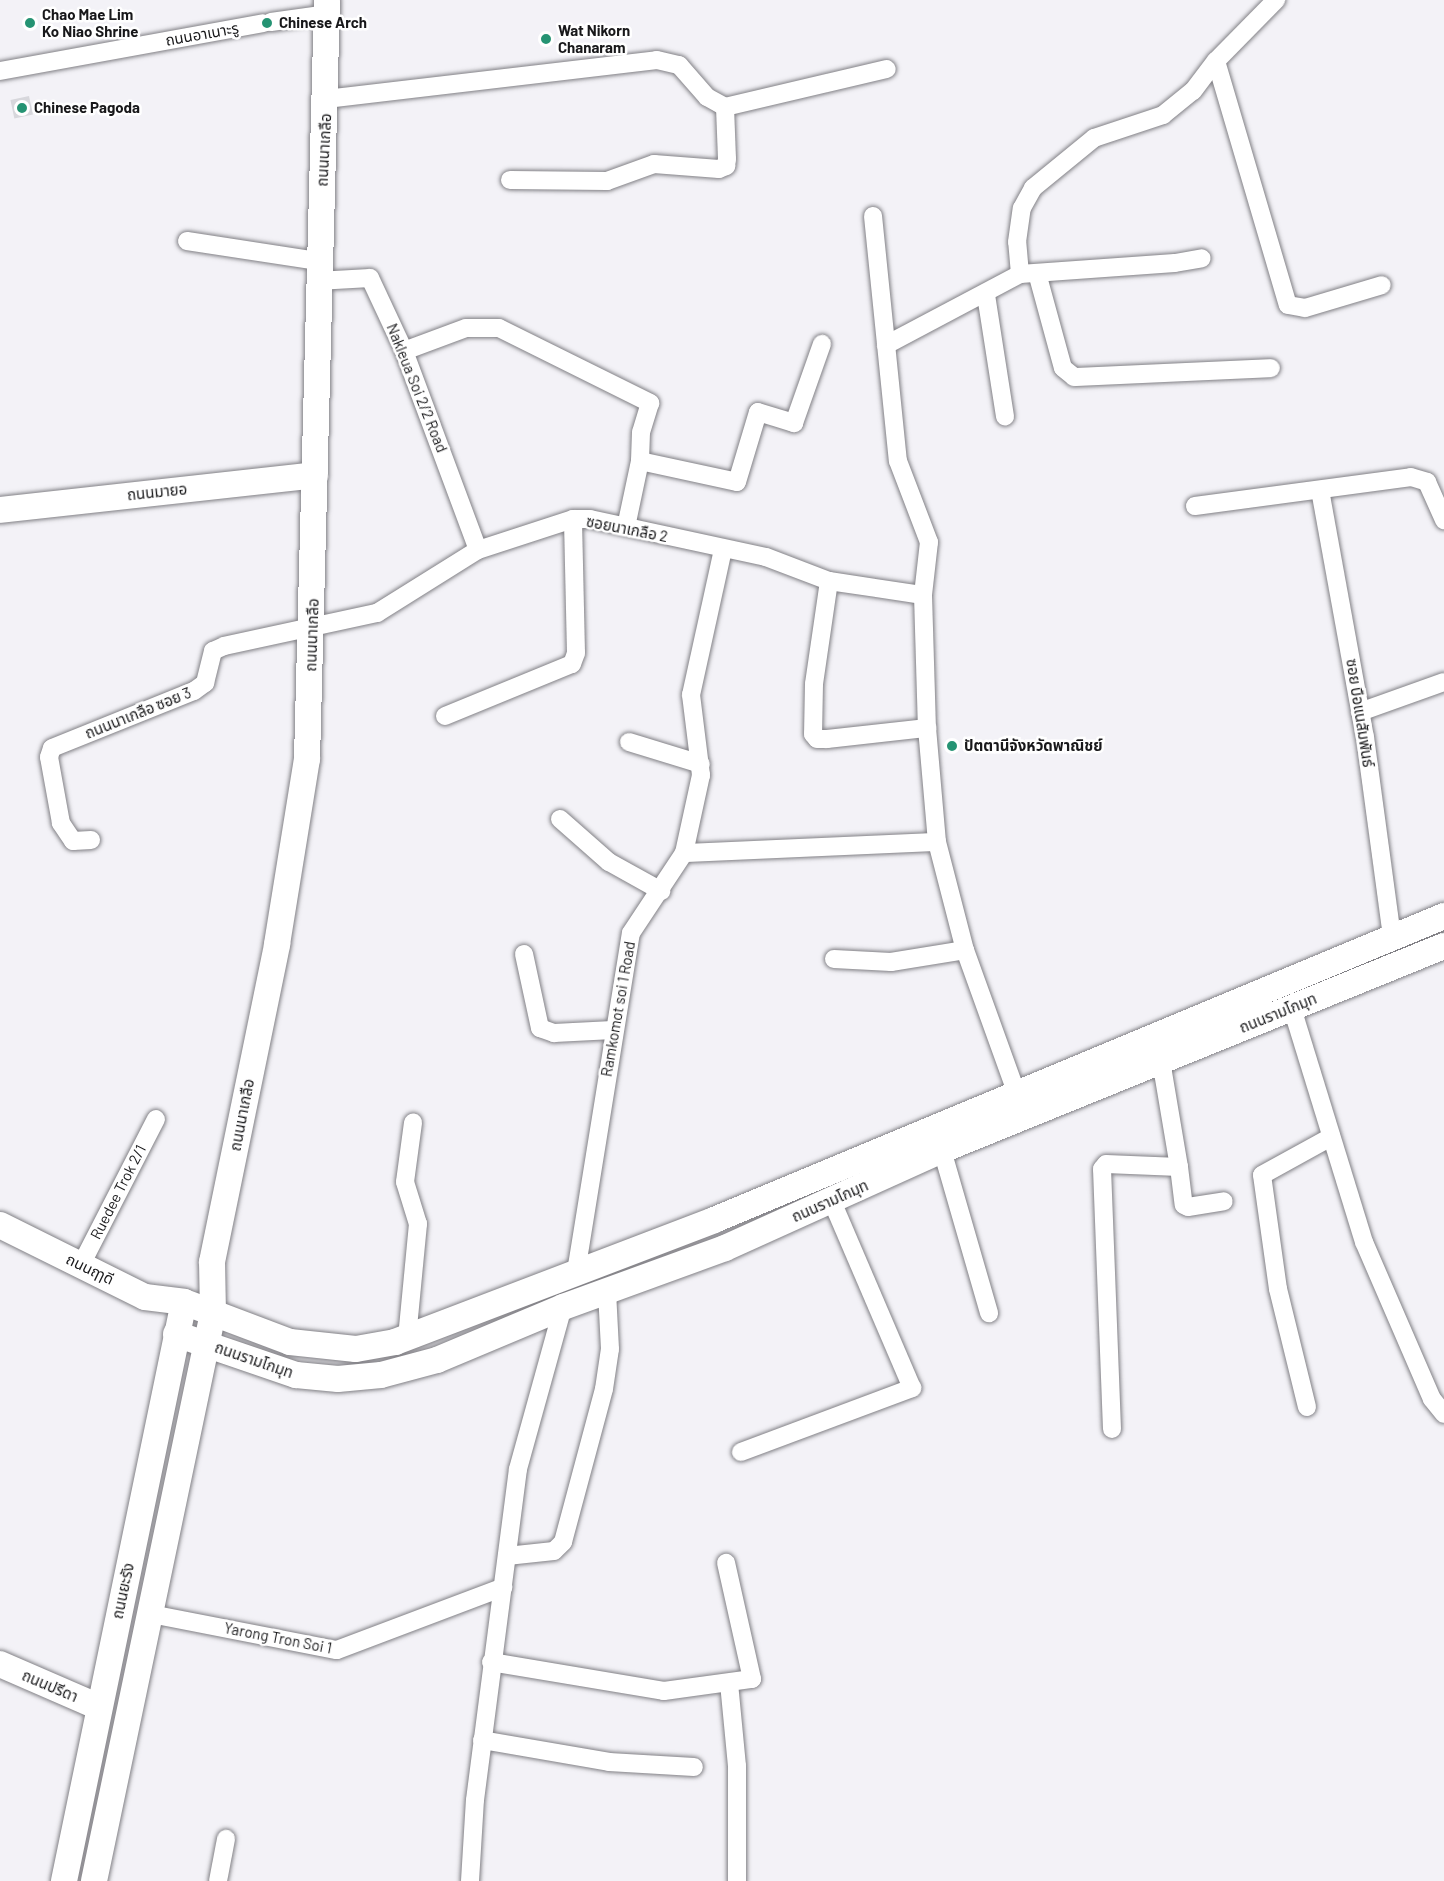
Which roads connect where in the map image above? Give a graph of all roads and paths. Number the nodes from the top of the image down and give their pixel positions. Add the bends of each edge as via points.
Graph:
1 (1276, 0) edge
2 (328, 7) edge
3 (1216, 62) junction
4 (886, 69) dead end
5 (0, 71) edge
6 (326, 99) junction
7 (725, 107) junction
8 (510, 180) dead end
9 (873, 216) dead end
10 (187, 241) dead end
11 (1202, 258) dead end
12 (318, 271) junction
13 (1028, 273) junction
14 (1382, 285) dead end
15 (986, 295) junction
16 (822, 344) dead end
17 (886, 345) junction
18 (404, 351) junction
19 (1271, 368) dead end
20 (1005, 417) dead end
21 (640, 461) junction
22 (315, 475) junction
23 (1320, 490) junction
24 (1195, 506) dead end
25 (0, 510) edge
26 (573, 519) junction
27 (1444, 520) edge
28 (626, 527) junction
29 (723, 549) junction
30 (478, 550) junction
31 (829, 581) junction
32 (923, 595) junction
33 (313, 628) junction
34 (1444, 682) edge
35 (1360, 712) junction
36 (445, 716) dead end
37 (927, 728) junction
38 (629, 742) dead end
39 (701, 764) junction
40 (560, 819) dead end
41 (91, 840) dead end
42 (937, 842) junction
43 (684, 853) junction
44 (661, 891) junction
45 (1444, 916) edge
46 (1392, 937) junction
47 (1444, 946) edge
48 (966, 950) junction
49 (524, 954) dead end
50 (834, 959) dead end
51 (1292, 1008) junction
52 (614, 1030) junction
53 (1161, 1061) junction
54 (1016, 1092) junction
55 (156, 1119) dead end
56 (412, 1123) dead end
57 (1332, 1137) junction
58 (942, 1150) junction
59 (1179, 1167) junction
60 (832, 1201) junction
61 (1224, 1201) dead end
62 (0, 1225) edge
63 (212, 1262) junction
64 (81, 1265) junction
65 (576, 1272) junction
66 (607, 1291) junction
67 (184, 1302) junction
68 (563, 1307) junction
69 (213, 1313) junction
70 (989, 1313) dead end
71 (176, 1334) junction
72 (407, 1338) junction
73 (204, 1344) junction
74 (1307, 1407) dead end
75 (1444, 1414) edge
76 (1112, 1429) dead end
77 (741, 1452) dead end
78 (507, 1556) junction
79 (726, 1563) dead end
80 (504, 1587) junction
81 (151, 1614) junction
82 (491, 1662) junction
83 (0, 1665) edge
84 (729, 1683) junction
85 (99, 1707) junction
86 (482, 1740) junction
87 (694, 1767) dead end
88 (226, 1839) dead end
89 (64, 1881) edge
90 (94, 1881) edge
91 (218, 1881) edge
92 (470, 1881) edge
93 (737, 1881) edge

1 - 3 street
2 - 5 street, ถนนอาเนาะรู via 267,23
2 - 6 main road, ถนนนาเกลือ
3 - 13 street via 1193,91 1163,115 1094,138 1034,188 1022,208 1017,242
3 - 14 street via 1288,305 1305,308
4 - 7 street
6 - 7 street via 657,60 679,65 707,97
6 - 12 main road, ถนนนาเกลือ
7 - 8 street via 727,159 719,169 654,164 607,181
9 - 17 street
10 - 12 street
11 - 13 street
12 - 18 street, Nakleua Soi 2/2 Road via 370,278
12 - 22 main road, ถนนนาเกลือ
13 - 15 street
13 - 19 street via 1067,375
15 - 17 street
15 - 20 street
16 - 21 street via 794,423 758,412 737,482
17 - 32 street via 898,461 929,542
18 - 21 street via 466,328 499,328 650,403 641,432
18 - 30 street, Nakleua Soi 2/2 Road
21 - 28 street
22 - 25 main road, ถนนมายอ
22 - 33 main road, ถนนนาเกลือ
23 - 24 street
23 - 27 street via 1422,478
23 - 35 street, ซอย บือแนสัมพันธ์
26 - 28 street, ซอยนาเกลือ 2
26 - 30 street, ซอยนาเกลือ 2
26 - 36 street via 576,653 572,664
28 - 29 street, ซอยนาเกลือ 2
29 - 31 street, ซอยนาเกลือ 2 via 766,557
29 - 39 street, Ramkomot soi 1 Road via 691,695
30 - 33 street, ซอยนาเกลือ 2 via 377,613
31 - 32 street, ซอยนาเกลือ 2
31 - 37 street via 814,684 813,734 817,739 827,739
32 - 37 street
33 - 41 street, ถนนนาเกลือ ซอย 3 via 213,651 205,683 194,691 52,748 50,757 61,823 73,841
33 - 63 main road, ถนนนาเกลือ via 307,759 277,944
34 - 35 street
35 - 46 street, ซอย บือแนสัมพันธ์
37 - 42 street
38 - 39 street
39 - 43 street, Ramkomot soi 1 Road
40 - 44 street via 609,862
42 - 43 street
42 - 48 street
43 - 44 street, Ramkomot soi 1 Road
44 - 52 street, Ramkomot soi 1 Road via 631,933
45 - 46 main road, ถนนรามโกมุท
46 - 54 main road, ถนนรามโกมุท
47 - 51 main road, ถนนรามโกมุท
48 - 50 street via 891,962
48 - 54 street
49 - 52 street via 540,1028 554,1033
51 - 53 main road, ถนนรามโกมุท
51 - 57 street
52 - 65 street, Ramkomot soi 1 Road
53 - 58 main road, ถนนรามโกมุท
53 - 59 street
54 - 65 main road, ถนนรามโกมุท via 714,1220
55 - 64 street, Ruedee Trok 2/1
56 - 72 street via 405,1182 418,1224
57 - 74 street via 1262,1175 1278,1289
57 - 75 street via 1364,1242 1432,1399
58 - 60 main road, ถนนรามโกมุท
58 - 70 street
59 - 61 street via 1184,1205
59 - 76 street via 1106,1164 1102,1169
60 - 66 main road, ถนนรามโกมุท via 724,1248
60 - 77 street via 912,1388
62 - 64 main road, ถนนฤๅดี
63 - 67 main road, ถนนนาเกลือ
63 - 69 main road, ถนนนาเกลือ
64 - 67 main road, ถนนฤๅดี via 146,1296
65 - 72 main road, ถนนรามโกมุท
66 - 68 main road, ถนนรามโกมุท
66 - 78 street via 610,1350 604,1389 563,1542 554,1551
67 - 69 main road, ถนนฤๅดี
67 - 71 main road, ถนนยะรัง
68 - 73 main road, ถนนรามโกมุท via 436,1360 381,1375 338,1379 296,1375
68 - 78 street via 518,1469
69 - 72 main road, ถนนรามโกมุท via 290,1342 356,1349
69 - 73 main road, ถนนยะรัง
71 - 73 main road, ถนนรามโกมุท
71 - 85 main road, ถนนยะรัง
73 - 81 main road, ถนนยะรัง
78 - 80 street
79 - 84 street via 752,1678
80 - 81 street, Yarong Tron Soi 1 via 337,1650
80 - 82 street
81 - 90 main road, ถนนยะรัง
82 - 84 street via 664,1691
82 - 86 street
83 - 85 main road, ถนนปรีดา
84 - 93 street via 737,1766
85 - 89 main road, ถนนยะรัง
86 - 87 street via 609,1762
86 - 92 street
88 - 91 street

